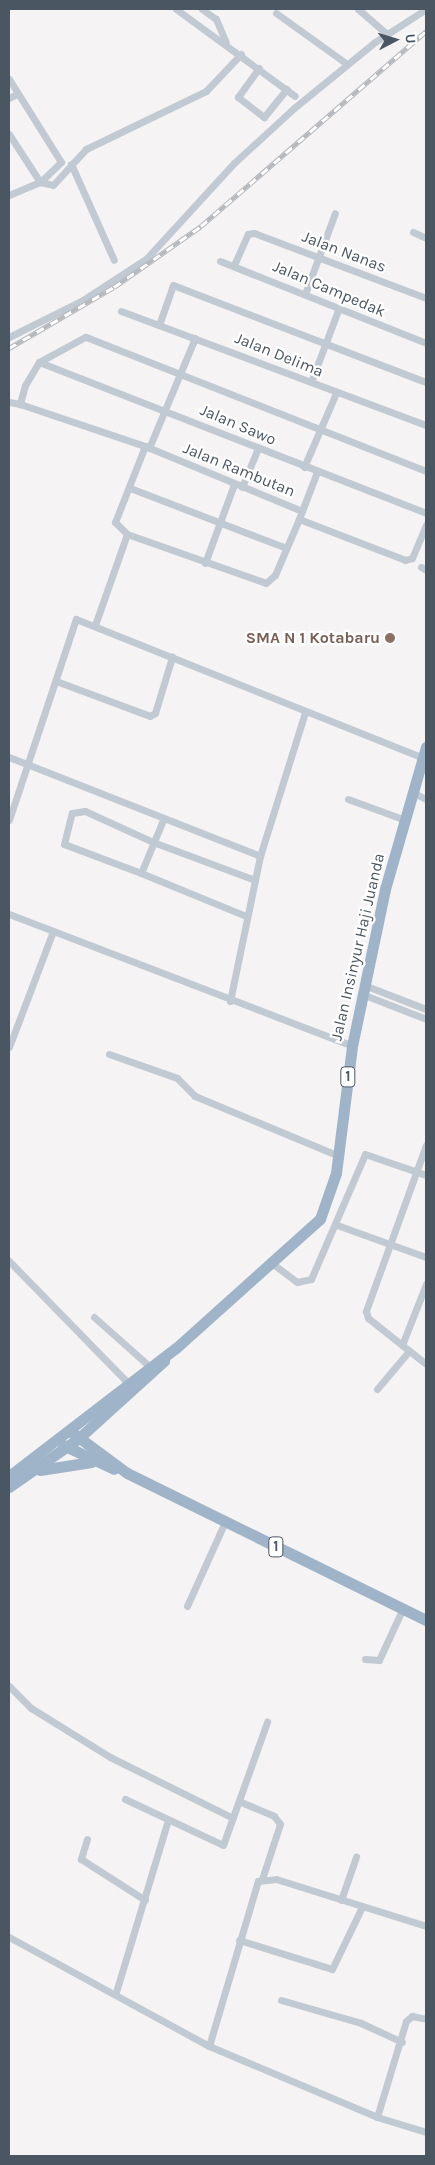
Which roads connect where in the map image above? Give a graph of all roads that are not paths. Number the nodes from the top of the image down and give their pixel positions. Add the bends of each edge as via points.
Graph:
1 (176, 9) edge
2 (202, 9) edge
3 (358, 9) edge
4 (426, 9) edge
5 (276, 13) dead end
6 (388, 34) junction
7 (226, 42) junction
8 (241, 54) junction
9 (347, 64) junction
10 (259, 68) junction
11 (9, 79) edge
12 (287, 90) junction
13 (17, 94) junction
14 (295, 96) dead end
15 (9, 98) edge
16 (9, 134) edge
17 (71, 164) junction
18 (40, 182) junction
19 (9, 194) edge
20 (336, 213) dead end
21 (413, 232) dead end
22 (426, 238) edge
23 (320, 258) junction
24 (114, 260) dead end
25 (220, 261) dead end
26 (234, 265) junction
27 (305, 294) junction
28 (426, 298) edge
29 (338, 310) junction
30 (121, 311) dead end
31 (159, 325) junction
32 (9, 337) edge
33 (195, 338) junction
34 (327, 343) junction
35 (426, 343) edge
36 (39, 362) junction
37 (180, 374) junction
38 (311, 382) junction
39 (426, 382) edge
40 (336, 393) junction
41 (9, 402) edge
42 (20, 404) junction
43 (166, 410) junction
44 (426, 425) edge
45 (319, 428) junction
46 (147, 447) junction
47 (258, 448) junction
48 (304, 467) junction
49 (426, 471) edge
50 (317, 472) junction
51 (234, 484) junction
52 (130, 488) junction
53 (242, 488) junction
54 (302, 511) junction
55 (426, 513) edge
56 (299, 519) junction
57 (219, 524) junction
58 (426, 525) edge
59 (127, 534) junction
60 (286, 548) junction
61 (205, 563) junction
62 (95, 625) junction
63 (172, 657) junction
64 (56, 681) junction
65 (305, 712) junction
66 (425, 755) edge
67 (9, 757) edge
68 (28, 762) junction
69 (414, 793) junction
70 (12, 795) edge
71 (426, 798) edge
72 (348, 799) dead end
73 (9, 820) edge
74 (163, 820) junction
75 (405, 820) junction
76 (153, 842) junction
77 (260, 856) junction
78 (141, 873) junction
79 (255, 880) junction
80 (9, 914) edge
81 (246, 916) junction
82 (53, 931) junction
83 (363, 989) junction
84 (230, 1001) junction
85 (426, 1009) edge
86 (426, 1019) edge
87 (352, 1046) junction
88 (9, 1047) edge
89 (109, 1054) dead end
90 (426, 1145) edge
91 (339, 1156) junction
92 (423, 1164) edge
93 (416, 1171) junction
94 (426, 1175) edge
95 (337, 1225) junction
96 (388, 1244) junction
97 (426, 1257) edge
98 (9, 1261) edge
99 (274, 1264) junction
100 (426, 1284) edge
101 (94, 1317) dead end
102 (402, 1345) junction
103 (176, 1348) junction
104 (409, 1351) junction
105 (426, 1364) edge
106 (149, 1366) junction
107 (127, 1382) junction
108 (377, 1389) dead end
109 (93, 1427) junction
110 (74, 1435) junction
111 (62, 1445) junction
112 (97, 1458) junction
113 (35, 1471) junction
114 (9, 1476) edge
115 (9, 1487) edge
116 (225, 1522) junction
117 (187, 1606) dead end
118 (402, 1608) junction
119 (426, 1620) edge
120 (364, 1659) dead end
121 (9, 1686) edge
122 (267, 1722) dead end
123 (125, 1799) dead end
124 (241, 1802) junction
125 (233, 1818) junction
126 (168, 1820) junction
127 (86, 1839) dead end
128 (356, 1856) dead end
129 (262, 1879) junction
130 (145, 1900) junction
131 (341, 1900) junction
132 (362, 1907) junction
133 (426, 1926) edge
134 (9, 1937) edge
135 (239, 1940) junction
136 (116, 1992) junction
137 (281, 2000) dead end
138 (426, 2019) edge
139 (402, 2042) junction
140 (209, 2046) junction
141 (377, 2117) junction
142 (426, 2132) edge

1 - 7 street
2 - 7 street via 216,19
3 - 6 street
4 - 6 street
5 - 9 street
6 - 9 street
7 - 8 street
8 - 10 street
8 - 17 street via 206,91 86,149
9 - 32 street via 234,163 152,254 83,300
10 - 12 street
10 - 12 street via 238,97 264,117
11 - 13 street
12 - 14 street
13 - 15 street
13 - 18 street via 61,162
16 - 18 street
17 - 18 street via 53,184
17 - 24 street
18 - 19 street
20 - 23 street
21 - 22 street
23 - 26 street, Jalan Nanas via 251,233
23 - 27 street
23 - 28 street, Jalan Nanas
25 - 26 street, Jalan Campedak
26 - 27 street, Jalan Campedak
27 - 29 street, Jalan Campedak
29 - 34 street
29 - 35 street, Jalan Campedak
30 - 31 street, Jalan Delima
31 - 33 street, Jalan Delima
31 - 34 street via 173,284
33 - 37 street
33 - 38 street, Jalan Delima
34 - 38 street
34 - 39 street
36 - 37 street via 85,338
36 - 42 street via 25,385
36 - 43 street, Jalan Sawo
37 - 43 street
37 - 45 street
38 - 40 street, Jalan Delima
40 - 44 street, Jalan Delima
40 - 45 street
41 - 42 street, Jalan Rambutan
42 - 46 street, Jalan Rambutan
43 - 46 street
43 - 47 street, Jalan Sawo
45 - 48 street
45 - 49 street
46 - 51 street, Jalan Rambutan
46 - 52 street
47 - 48 street, Jalan Sawo
47 - 53 street
48 - 50 street, Jalan Sawo
50 - 54 street
50 - 55 street, Jalan Sawo
51 - 53 street, Jalan Rambutan
51 - 57 street
52 - 57 street
52 - 59 street via 115,522
53 - 54 street, Jalan Rambutan
54 - 56 street, Jalan Rambutan
56 - 58 street, Jalan Rambutan via 405,560 412,558
56 - 60 street
57 - 60 street
57 - 61 street
59 - 61 street
59 - 62 street
60 - 61 street via 275,575 266,583
62 - 63 street
62 - 64 street via 76,619
63 - 64 street via 155,713 150,716
63 - 65 street
64 - 68 street
65 - 66 street
65 - 77 street
66 - 69 highway, Jalan Insinyur Haji Juanda / 1
67 - 68 street
68 - 70 street
68 - 74 street
69 - 71 street
69 - 75 highway, Jalan Insinyur Haji Juanda / 1
70 - 73 street
72 - 75 street
74 - 76 street
74 - 77 street
75 - 83 highway, Jalan Insinyur Haji Juanda / 1
76 - 78 street
76 - 78 street via 80,810 68,821 64,844
76 - 79 street
77 - 79 street
78 - 81 street
79 - 81 street
80 - 82 street
81 - 84 street
82 - 84 street
82 - 88 street
83 - 85 street
83 - 86 street
83 - 87 highway, Jalan Insinyur Haji Juanda / 1
84 - 87 street
87 - 91 highway, Jalan Insinyur Haji Juanda / 1
89 - 91 street via 177,1078 195,1096
90 - 92 street
91 - 99 highway, Jalan Insinyur Haji Juanda / 1 via 320,1219
92 - 93 street
93 - 94 street
93 - 95 street via 365,1154
93 - 96 street
95 - 96 street
95 - 99 street via 308,1282 297,1282
96 - 97 street
96 - 102 street via 366,1311 368,1318
98 - 107 street
99 - 103 highway, Jalan Insinyur Haji Juanda / 1
100 - 102 street
101 - 106 street
102 - 104 street
103 - 106 highway, Jalan Insinyur Haji Juanda / 1
103 - 109 highway, Jalan Insinyur Haji Juanda / 1
104 - 105 street
104 - 108 street
106 - 107 highway, Jalan Insinyur Haji Juanda / 1
107 - 110 highway, Jalan Insinyur Haji Juanda / 1
109 - 110 highway, Jalan Insinyur Haji Juanda
109 - 112 highway via 91,1441
110 - 111 highway, 1
110 - 112 highway, 1
111 - 112 highway, 1
111 - 113 highway
111 - 114 highway
112 - 113 highway
112 - 116 highway, 1
113 - 115 highway
116 - 117 street
116 - 118 highway, 1
118 - 119 highway, 1
118 - 120 street via 379,1660
121 - 125 street via 31,1708 110,1757
122 - 124 street
123 - 126 street
124 - 125 street
124 - 129 street via 274,1816 280,1824
125 - 126 street via 221,1845
126 - 130 street
127 - 130 street via 81,1859
128 - 131 street
129 - 131 street via 276,1879
129 - 135 street via 255,1885
130 - 136 street
131 - 132 street
132 - 133 street
132 - 135 street via 332,1969
134 - 136 street
135 - 140 street
136 - 140 street
137 - 139 street via 361,2023
138 - 139 street via 410,2017
139 - 141 street
140 - 141 street
141 - 142 street

